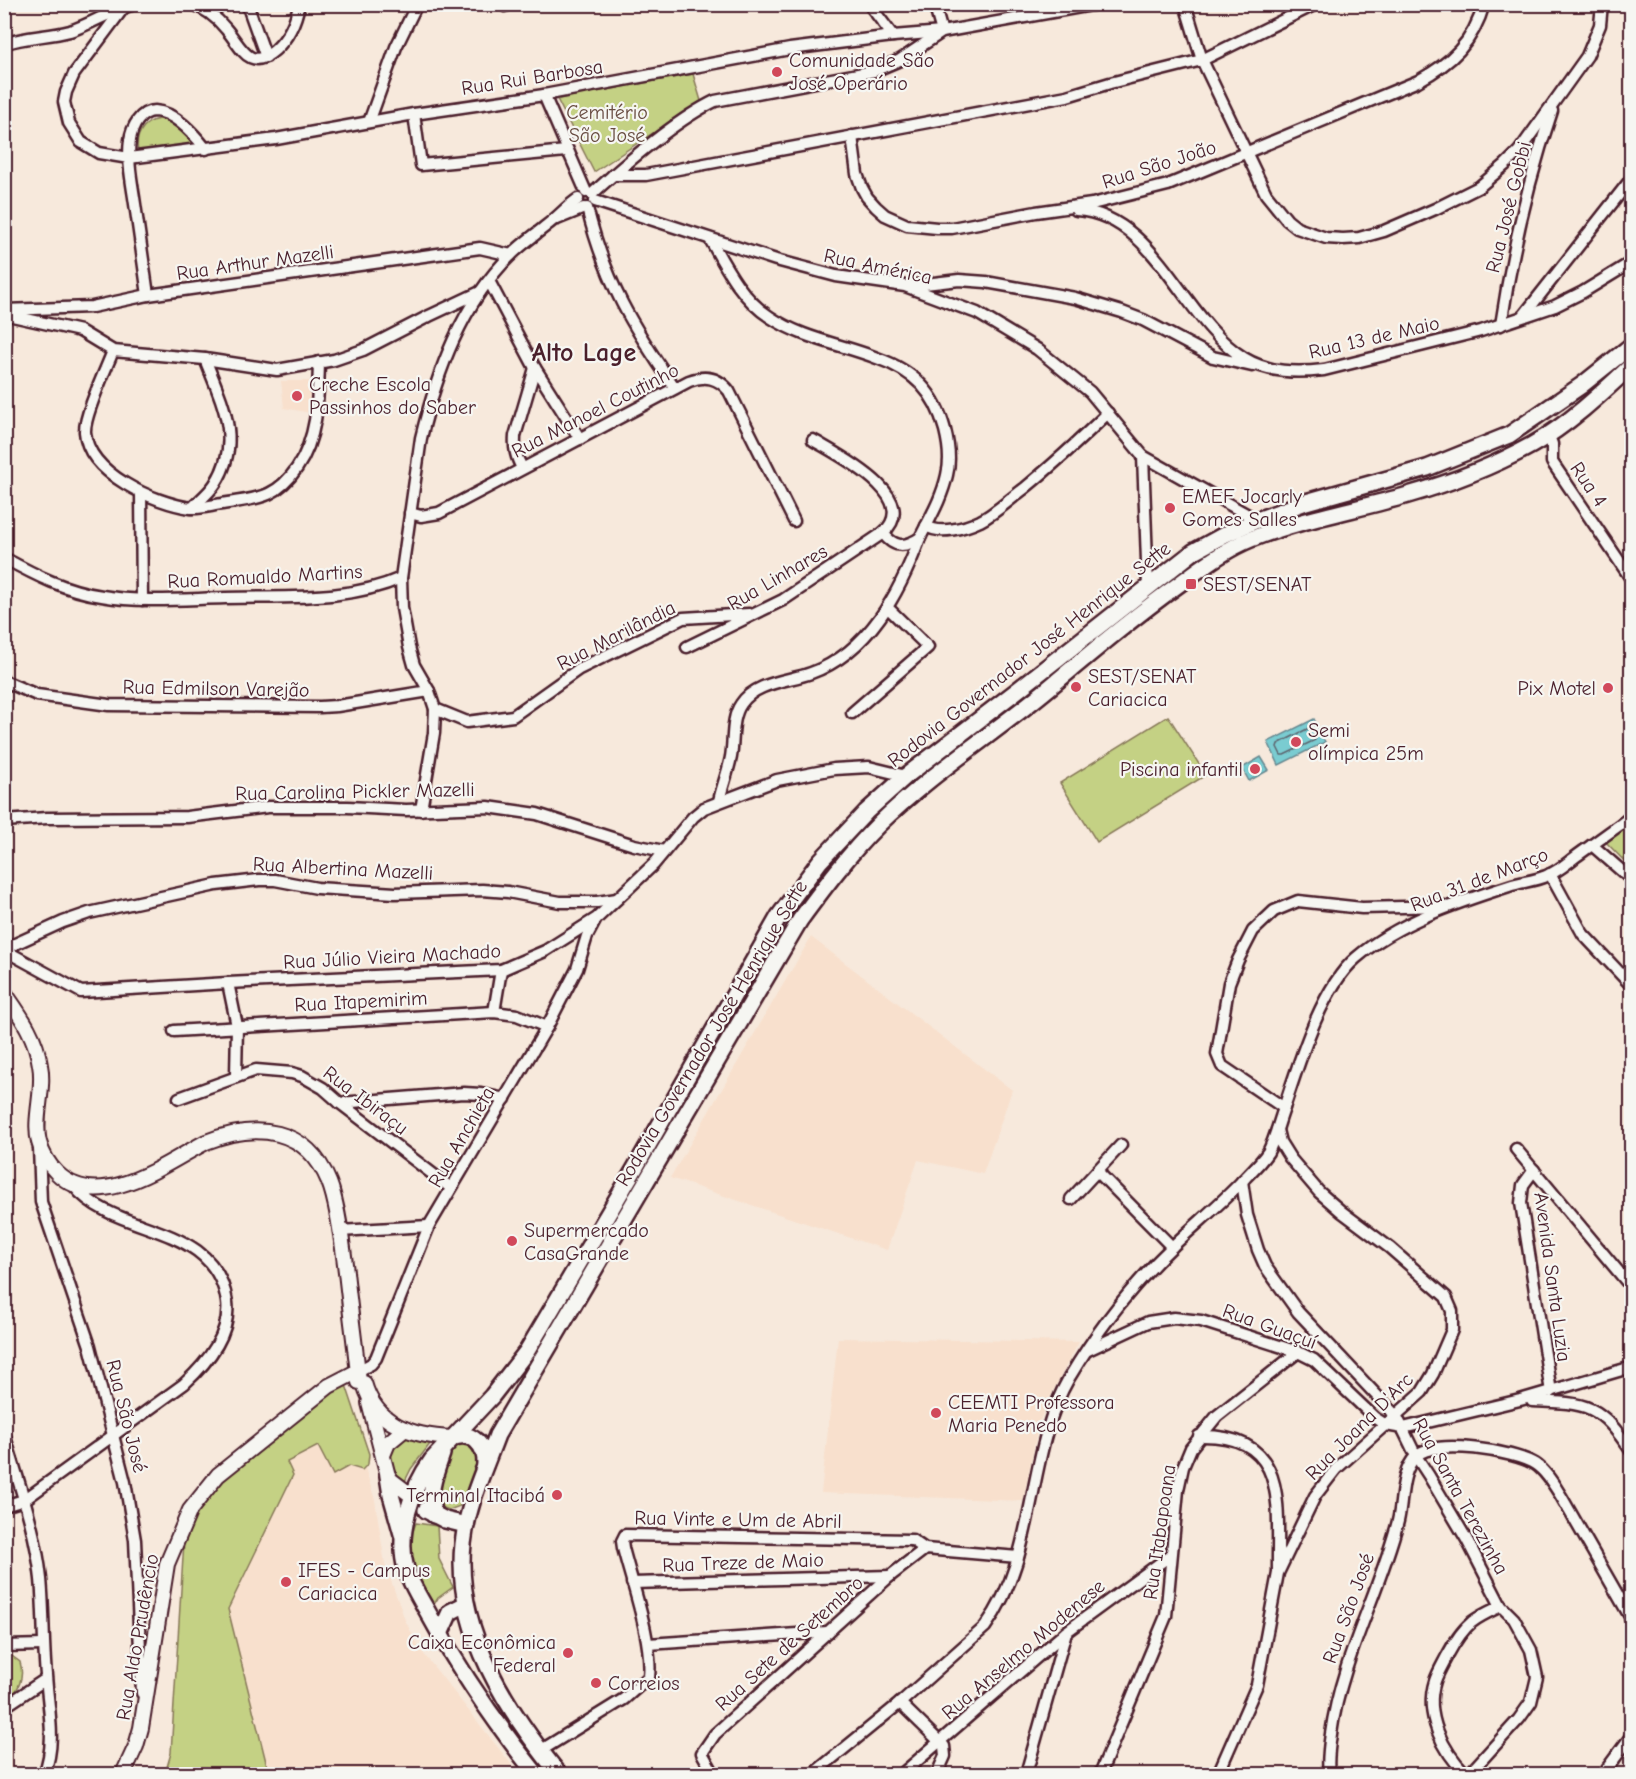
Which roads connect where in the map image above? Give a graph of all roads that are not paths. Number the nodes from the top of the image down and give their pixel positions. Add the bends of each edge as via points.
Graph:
1 (136, 4) edge
2 (192, 4) edge
3 (247, 4) edge
4 (299, 4) edge
5 (417, 4) edge
6 (504, 4) edge
7 (511, 4) edge
8 (869, 4) edge
9 (934, 4) edge
10 (1097, 4) edge
11 (1185, 4) edge
12 (1316, 4) edge
13 (1484, 4) edge
14 (1602, 4) edge
15 (124, 7) junction
16 (942, 32) junction
17 (893, 36) junction
18 (4, 44) edge
19 (266, 57) junction
20 (1202, 60) junction
21 (544, 95) junction
22 (1556, 100) junction
23 (414, 114) junction
24 (369, 122) junction
25 (852, 136) junction
26 (206, 148) junction
27 (566, 151) junction
28 (1247, 154) junction
29 (129, 159) junction
30 (613, 175) junction
31 (1632, 178) edge
32 (587, 201) junction
33 (1064, 209) junction
34 (710, 239) junction
35 (511, 255) junction
36 (1632, 262) edge
37 (489, 281) junction
38 (905, 286) junction
39 (480, 292) junction
40 (148, 295) junction
41 (81, 308) junction
42 (4, 312) edge
43 (1522, 317) junction
44 (1501, 325) junction
45 (80, 332) junction
46 (1632, 345) edge
47 (113, 351) junction
48 (205, 359) junction
49 (319, 362) junction
50 (1632, 365) edge
51 (536, 368) junction
52 (1277, 370) junction
53 (1582, 385) junction
54 (675, 388) junction
55 (1108, 413) junction
56 (1548, 434) junction
57 (580, 439) junction
58 (813, 440) dead end
59 (1143, 456) junction
60 (522, 468) junction
61 (141, 493) junction
62 (192, 508) junction
63 (410, 513) junction
64 (794, 520) dead end
65 (1257, 520) junction
66 (926, 525) junction
67 (882, 533) junction
68 (920, 538) junction
69 (4, 558) edge
70 (401, 578) junction
71 (1632, 580) edge
72 (1148, 587) junction
73 (142, 600) junction
74 (887, 607) junction
75 (755, 614) junction
76 (687, 647) dead end
77 (4, 681) edge
78 (429, 691) junction
79 (435, 710) junction
80 (852, 713) dead end
81 (906, 776) junction
82 (719, 801) junction
83 (421, 810) junction
84 (1632, 816) edge
85 (4, 821) edge
86 (1592, 845) junction
87 (664, 851) junction
88 (1550, 874) junction
89 (1632, 880) edge
90 (617, 899) junction
91 (1451, 906) junction
92 (597, 918) junction
93 (4, 950) edge
94 (501, 970) junction
95 (228, 983) junction
96 (1632, 986) edge
97 (4, 992) edge
98 (494, 1012) junction
99 (237, 1026) junction
100 (547, 1027) junction
101 (174, 1031) dead end
102 (236, 1076) junction
103 (179, 1098) dead end
104 (505, 1099) junction
105 (340, 1103) junction
106 (1284, 1108) junction
107 (1277, 1128) junction
108 (39, 1140) junction
109 (1121, 1145) dead end
110 (1516, 1149) dead end
111 (1534, 1170) junction
112 (1097, 1171) junction
113 (1242, 1181) junction
114 (74, 1186) junction
115 (451, 1188) junction
116 (1071, 1199) dead end
117 (429, 1226) junction
118 (339, 1231) junction
119 (1172, 1247) junction
120 (1632, 1288) edge
121 (1085, 1352) junction
122 (1298, 1352) junction
123 (1632, 1367) edge
124 (361, 1377) junction
125 (1551, 1392) junction
126 (1520, 1401) junction
127 (1396, 1416) junction
128 (1386, 1425) junction
129 (1403, 1428) junction
130 (405, 1429) junction
131 (4, 1433) edge
132 (112, 1436) junction
133 (1199, 1436) junction
134 (448, 1443) junction
135 (1632, 1452) edge
136 (383, 1455) junction
137 (1416, 1456) junction
138 (485, 1468) junction
139 (388, 1476) junction
140 (412, 1496) junction
141 (24, 1500) junction
142 (4, 1506) edge
143 (434, 1515) junction
144 (466, 1525) junction
145 (404, 1539) junction
146 (925, 1549) junction
147 (1171, 1555) junction
148 (1018, 1557) junction
149 (1278, 1574) junction
150 (890, 1576) junction
151 (632, 1583) junction
152 (466, 1604) junction
153 (1501, 1606) junction
154 (1632, 1620) edge
155 (828, 1632) junction
156 (1066, 1632) junction
157 (440, 1634) junction
158 (648, 1644) junction
159 (43, 1645) junction
160 (4, 1646) edge
161 (46, 1679) junction
162 (900, 1703) junction
163 (4, 1707) edge
164 (143, 1709) junction
165 (1632, 1735) edge
166 (940, 1742) junction
167 (540, 1751) junction
168 (44, 1774) edge
169 (123, 1774) edge
170 (536, 1774) edge
171 (560, 1774) edge
172 (714, 1774) edge
173 (813, 1774) edge
174 (902, 1774) edge
175 (937, 1774) edge
176 (1026, 1774) edge
177 (1100, 1774) edge
178 (1218, 1774) edge
179 (1329, 1774) edge
180 (1468, 1774) edge
181 (1603, 1774) edge

1 - 15 street
2 - 19 street via 218,20 244,53 257,59
3 - 19 street
4 - 19 street via 279,47
5 - 24 street via 396,47
6 - 7 street
8 - 17 street
9 - 16 street
10 - 16 street, Rua Rui Barbosa
11 - 20 street
12 - 20 street
13 - 28 street, Rua São João via 1473,32 1445,66
14 - 22 street via 1594,41
15 - 18 street via 72,30
15 - 29 street, Rua Rui Barbosa via 74,74 64,102 69,123 81,142 99,153
16 - 17 street, Rua Rui Barbosa
16 - 30 street via 900,60 874,71 715,101
17 - 21 street, Rua Rui Barbosa via 741,57
20 - 25 street via 1047,100
20 - 28 street
21 - 23 street, Rua Rui Barbosa
21 - 27 street
22 - 28 street via 1519,151 1479,187 1384,231 1359,238 1326,238 1292,224 1266,194
22 - 44 street, Rua José Gobbi via 1519,227
23 - 24 street, Rua Rui Barbosa
23 - 27 street via 421,165
24 - 26 street, Rua Rui Barbosa
25 - 30 street via 646,175
25 - 33 street, Rua São João via 857,174 867,197 885,215 907,225 952,228
26 - 29 street, Rua Rui Barbosa
26 - 29 street via 178,121 155,111 146,113 136,123 130,138
27 - 32 street
28 - 33 street, Rua São João via 1168,185
29 - 40 street
30 - 32 street
31 - 43 street
32 - 34 street, Rua América
32 - 35 street via 554,220
32 - 54 street via 596,244 623,307
33 - 52 street, Rua 13 de Maio via 1082,210 1128,230 1232,349 1246,359
34 - 38 street, Rua América via 819,272
34 - 66 street via 736,283 768,316 796,332 879,358 924,387 941,414 949,446 947,476
35 - 37 street
35 - 40 street, Rua Arthur Mazelli via 480,248
36 - 43 street, Rua 13 de Maio via 1570,299
37 - 39 street
37 - 51 street
38 - 52 street via 959,279 1075,298 1122,312 1213,357
38 - 55 street, Rua América via 976,313 1017,336 1056,363
39 - 49 street via 363,350
39 - 63 street via 449,348 433,391 421,438
40 - 41 street, Rua Arthur Mazelli
41 - 42 street, Rua Arthur Mazelli
41 - 45 street via 74,320
42 - 45 street
43 - 44 street, Rua 13 de Maio
44 - 52 street, Rua 13 de Maio via 1324,370
45 - 47 street
46 - 53 main road
47 - 48 street
47 - 61 street via 88,418 87,441 100,463
48 - 49 street via 277,370
48 - 62 street via 226,420 230,453 214,486
49 - 62 street via 310,441 290,477 262,498
50 - 56 main road, Rodovia Governador José Henrique Sette
51 - 57 street
51 - 60 street via 515,436 516,456
53 - 56 main road via 1550,414
53 - 65 main road, Rodovia Governador José Henrique Sette via 1509,435 1454,458
54 - 57 street, Rua Manoel Coutinho
54 - 64 street, Rua Manoel Coutinho via 705,377 725,386
55 - 59 street, Rua América
55 - 66 street via 1063,456 978,522 932,530
56 - 71 street, Rua 4 via 1552,462
56 - 138 main road, Rodovia Governador José Henrique Sette via 1502,459 1434,487 1321,516 1225,552 1151,603 878,825 834,873 800,920 497,1435
57 - 60 street, Rua Manoel Coutinho
58 - 67 street via 864,471 883,489 893,509 892,520
59 - 65 street, Rua América
59 - 72 street
60 - 63 street, Rua Manoel Coutinho via 439,513
61 - 62 street
61 - 73 street
63 - 70 street
65 - 72 main road, Rodovia Governador José Henrique Sette via 1190,554
66 - 68 street
67 - 68 street via 900,546
67 - 75 street, Rua Linhares via 783,600
68 - 74 street
69 - 73 street, Rua Romualdo Martins via 81,592
70 - 73 street, Rua Romualdo Martins via 339,594
70 - 78 street via 402,608 414,665
72 - 81 main road, Rodovia Governador José Henrique Sette
74 - 80 street via 928,647
74 - 82 street via 869,631 834,662 766,686 743,700 735,719
75 - 76 street, Rua Linhares
75 - 79 street, Rua Marilândia via 683,618 579,669 513,717 467,723
77 - 78 street, Rua Edmilson Varejão via 37,695 109,705 320,707
78 - 79 street
79 - 83 street
81 - 82 street, Rua Júlio Vieira Machado via 869,767 834,770 777,780
81 - 134 main road, Rodovia Governador José Henrique Sette via 842,836 779,916 527,1352
82 - 87 street, Rua Júlio Vieira Machado via 693,817
83 - 85 street, Rua Carolina Pickler Mazelli via 268,807 188,817
83 - 87 street, Rua Carolina Pickler Mazelli via 488,807 522,812
84 - 86 street, Rua 31 de Março
86 - 88 street, Rua 31 de Março
86 - 89 street
87 - 90 street, Rua Júlio Vieira Machado
88 - 91 street, Rua 31 de Março
88 - 96 street via 1583,934
90 - 92 street, Rua Júlio Vieira Machado
90 - 93 street, Rua Albertina Mazelli via 560,902 482,890 395,893 259,880 216,885 90,913
91 - 106 street, Rua 31 de Março via 1392,933 1343,970 1321,1010
91 - 106 street via 1362,908 1288,903 1258,926 1238,960 1226,992 1217,1054 1222,1066
92 - 94 street, Rua Júlio Vieira Machado via 545,951
92 - 100 street, Rua Anchieta via 577,969
93 - 95 street, Rua Júlio Vieira Machado via 81,992
94 - 95 street, Rua Júlio Vieira Machado
94 - 98 street
95 - 99 street
97 - 108 street via 30,1029 40,1065
98 - 99 street, Rua Itapemirim
98 - 100 street, Rua Itapemirim via 517,1015
99 - 101 street, Rua Itapemirim
99 - 102 street
100 - 104 street, Rua Anchieta
102 - 103 street, Rua Ibiraçu
102 - 105 street, Rua Ibiraçu via 256,1070 292,1073 313,1081
104 - 105 street via 464,1093
104 - 115 street, Rua Anchieta
105 - 115 street, Rua Ibiraçu
106 - 107 street, Rua 31 de Março
107 - 113 street, Rua 31 de Março via 1267,1153
107 - 127 street, Rua Joana D'Arc via 1290,1158 1319,1192 1406,1261 1451,1304 1452,1330 1433,1374 1422,1392
108 - 114 street via 48,1162
108 - 132 street, Rua São José via 41,1202 90,1346
109 - 112 street
110 - 111 street
111 - 120 street
111 - 125 street, Avenida Santa Luzia via 1523,1185 1521,1203
112 - 116 street
112 - 119 street
113 - 119 street, Rua 31 de Março
113 - 127 street, Rua Santa Terezinha via 1258,1250 1276,1284
114 - 118 street via 111,1187 130,1182 219,1137 246,1131 270,1132 294,1139 320,1162 333,1192
114 - 132 street via 105,1211 192,1248 210,1263 225,1292 225,1324 204,1364 184,1384
115 - 117 street, Rua Anchieta
117 - 118 street
117 - 124 street, Rua Anchieta via 376,1358
118 - 124 street
119 - 121 street, Rua 31 de Março via 1127,1293
121 - 122 street, Rua Guaçuí via 1148,1322 1180,1318 1226,1327
121 - 148 street, Rua 31 de Março via 1059,1397 1051,1420
122 - 128 street, Rua Guaçuí via 1323,1367
122 - 133 street, Rua Itabapoana via 1217,1416
123 - 125 street, Rua Guaçuí
124 - 130 street via 380,1414
124 - 136 street
124 - 164 street, Rua Aldo Prudêncio via 328,1386 218,1475 190,1510 167,1564
125 - 126 street, Rua Guaçuí
126 - 129 street, Rua Guaçuí
126 - 135 street via 1570,1402 1596,1410
127 - 128 street, Rua Joana D'Arc
127 - 129 street, Rua Santa Terezinha
128 - 129 street, Rua Guaçuí
128 - 149 street, Rua Joana D'Arc via 1324,1482
129 - 137 street, Rua Santa Terezinha
130 - 134 street
130 - 136 street via 388,1443
131 - 141 street
132 - 141 street
132 - 164 street, Rua São José via 135,1540
133 - 147 street, Rua Itabapoana via 1180,1477
133 - 149 street via 1245,1444 1269,1468 1276,1500
134 - 138 main road via 470,1436 477,1440 484,1452
134 - 140 main road, Rodovia Governador José Henrique Sette via 424,1470
134 - 143 main road via 431,1491
136 - 139 street
137 - 153 street, Rua Santa Terezinha
137 - 154 street via 1429,1449 1448,1448 1504,1454 1535,1464 1561,1496
137 - 179 street, Rua São José via 1404,1483 1393,1537 1339,1689 1328,1752
138 - 144 main road, Rodovia Governador José Henrique Sette
139 - 140 street
139 - 145 main road
140 - 143 main road
140 - 145 main road, Rodovia Governador José Henrique Sette
141 - 142 street
141 - 159 street via 38,1557
143 - 144 main road
144 - 152 main road, Rodovia Governador José Henrique Sette via 462,1561
145 - 157 main road via 406,1568
146 - 148 street, Rua Vinte e Um de Abril
146 - 150 street, Rua Sete de Setembro
146 - 151 street, Rua Vinte e Um de Abril via 912,1540 625,1535 622,1541
147 - 156 street, Rua Anselmo Modenese
147 - 177 street, Rua Itabapoana via 1166,1616
148 - 162 street, Rua 31 de Março via 1000,1604 985,1627
149 - 178 street, Rua Joana D'Arc via 1257,1685
150 - 151 street, Rua Treze de Maio
150 - 155 street, Rua Sete de Setembro
151 - 158 street, Rua Vinte e Um de Abril
152 - 157 main road via 450,1612
152 - 167 main road, Rodovia Governador José Henrique Sette via 495,1679
153 - 180 street, Rua Santa Terezinha via 1514,1619 1531,1650 1537,1677 1535,1689 1519,1719
153 - 180 street via 1473,1621 1454,1642 1434,1682 1436,1727 1448,1754
155 - 158 street
155 - 172 street, Rua Sete de Setembro via 715,1734 702,1753
156 - 166 street, Rua Anselmo Modenese
156 - 176 street
157 - 170 main road via 477,1694
158 - 167 street, Rua Vinte e Um de Abril via 649,1677 643,1684
159 - 160 street
159 - 161 street
161 - 163 street
161 - 168 street via 51,1745
162 - 166 street
162 - 173 street, Rua 31 de Março
164 - 169 street, Rua Aldo Prudêncio via 136,1746
165 - 181 street
166 - 174 street, Rua Anselmo Modenese
166 - 175 street via 946,1751
167 - 171 main road, Rodovia Governador José Henrique Sette

